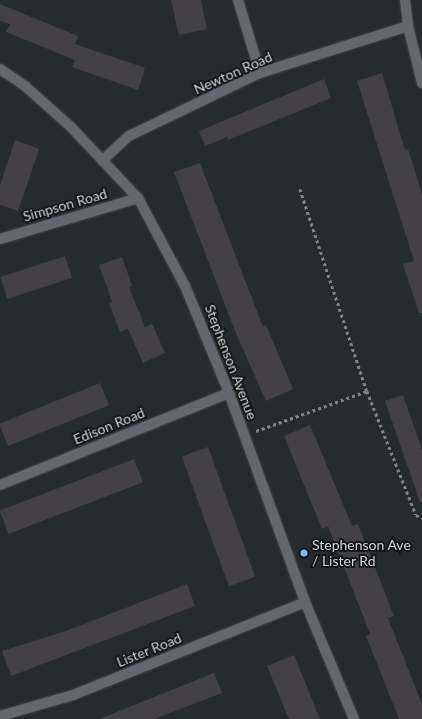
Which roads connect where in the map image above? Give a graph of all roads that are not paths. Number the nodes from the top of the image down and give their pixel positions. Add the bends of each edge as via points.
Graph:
1 (238, 0) edge
2 (405, 0) edge
3 (408, 26) junction
4 (0, 69) edge
5 (260, 73) junction
6 (422, 82) edge
7 (102, 160) junction
8 (138, 198) junction
9 (0, 239) edge
10 (229, 393) junction
11 (0, 485) edge
12 (306, 602) junction
13 (0, 716) edge
14 (354, 719) edge

1 - 5 street
2 - 3 street
3 - 5 street, Newton Road
3 - 6 street
4 - 7 street, Stephenson Avenue via 25,86 71,127
5 - 7 street, Newton Road via 129,136
7 - 8 street, Stephenson Avenue
8 - 9 street, Simpson Road
8 - 10 street, Stephenson Avenue via 186,286
10 - 11 street, Edison Road
10 - 12 street, Stephenson Avenue
12 - 13 street, Lister Road via 73,695
12 - 14 street, Stephenson Avenue

